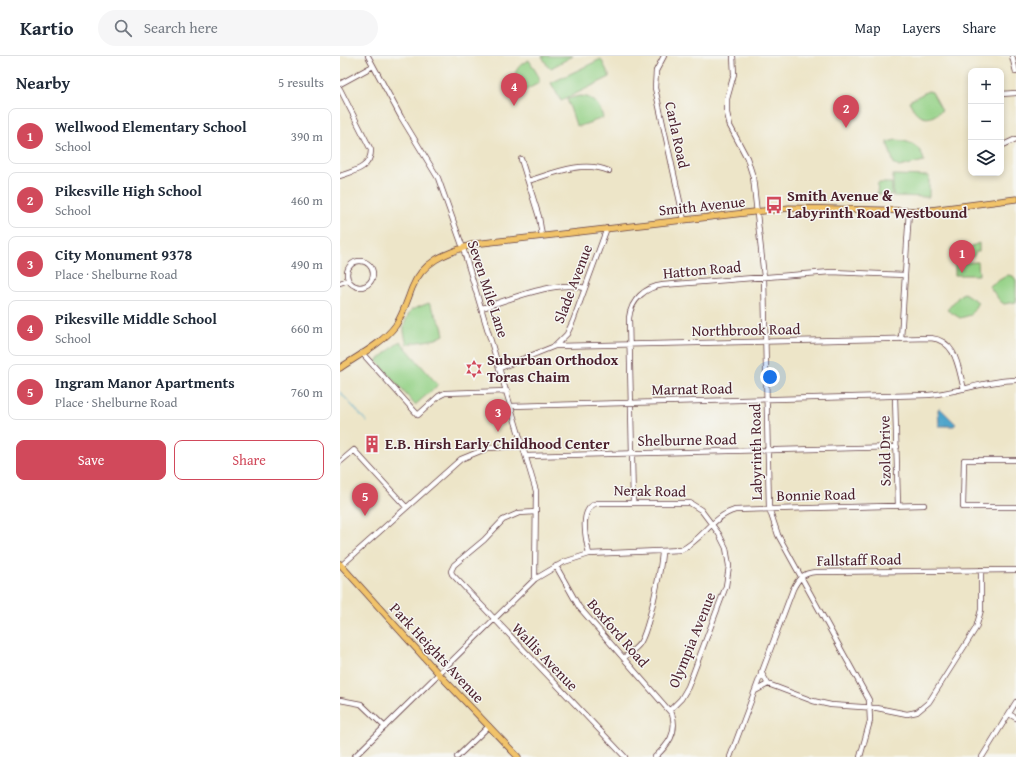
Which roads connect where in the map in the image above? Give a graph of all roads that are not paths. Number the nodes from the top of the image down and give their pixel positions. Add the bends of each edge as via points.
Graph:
1 (368, 56) edge
2 (664, 56) edge
3 (733, 56) edge
4 (1014, 58) edge
5 (374, 66) junction
6 (1016, 72) edge
7 (340, 84) edge
8 (340, 89) edge
9 (1016, 93) edge
10 (1004, 94) edge
11 (1016, 139) edge
12 (1004, 145) edge
13 (521, 159) dead end
14 (609, 171) dead end
15 (340, 176) edge
16 (528, 181) junction
17 (1016, 199) edge
18 (757, 211) junction
19 (909, 211) junction
20 (684, 220) junction
21 (607, 228) junction
22 (542, 236) junction
23 (463, 248) junction
24 (905, 275) junction
25 (764, 277) junction
26 (348, 280) junction
27 (340, 283) edge
28 (585, 288) junction
29 (482, 308) junction
30 (901, 339) junction
31 (765, 342) junction
32 (630, 345) junction
33 (556, 346) junction
34 (362, 353) junction
35 (340, 368) edge
36 (500, 368) junction
37 (1016, 380) edge
38 (964, 389) junction
39 (507, 391) junction
40 (895, 396) junction
41 (766, 400) junction
42 (631, 403) junction
43 (511, 406) junction
44 (523, 446) junction
45 (897, 447) junction
46 (767, 450) junction
47 (632, 453) junction
48 (526, 456) junction
49 (1016, 460) edge
50 (340, 462) edge
51 (633, 502) junction
52 (924, 505) dead end
53 (898, 506) junction
54 (406, 507) junction
55 (1016, 507) edge
56 (769, 508) junction
57 (536, 512) junction
58 (713, 524) junction
59 (662, 552) junction
60 (589, 554) junction
61 (341, 565) edge
62 (556, 566) junction
63 (981, 570) junction
64 (1016, 570) edge
65 (801, 576) junction
66 (535, 579) junction
67 (493, 620) junction
68 (624, 658) junction
69 (761, 672) junction
70 (438, 673) junction
71 (768, 684) junction
72 (754, 693) junction
73 (340, 700) edge
74 (1016, 702) edge
75 (871, 707) junction
76 (670, 710) junction
77 (1009, 714) junction
78 (1016, 718) edge
79 (489, 726) junction
80 (385, 727) junction
81 (354, 757) edge
82 (457, 757) edge
83 (518, 757) edge
84 (625, 757) edge
85 (655, 757) edge
86 (730, 757) edge
87 (860, 757) edge
88 (982, 757) edge

1 - 5 street, Seven Mile Lane
2 - 20 street, Carla Road via 656,71 655,88
3 - 18 street, Labyrinth Road via 734,74 727,99 728,119 750,166
4 - 6 street
5 - 7 street
5 - 23 street, Seven Mile Lane via 438,178
8 - 15 street via 370,146 371,154 366,165
9 - 10 street
11 - 12 street
13 - 16 street
14 - 16 street via 595,166 584,166
16 - 22 street
17 - 19 main road, Smith Avenue
18 - 19 main road, Smith Avenue via 798,208
18 - 20 main road, Smith Avenue
18 - 25 street, Labyrinth Road
19 - 24 street
20 - 21 main road, Smith Avenue
21 - 22 main road, Smith Avenue
21 - 28 street, Slade Avenue
22 - 23 main road, Smith Avenue via 480,243
23 - 29 street, Seven Mile Lane
23 - 34 main road via 435,259 423,270 414,283 396,325 384,338
24 - 25 street, Hatton Road via 838,272
24 - 30 street
25 - 31 street, Labyrinth Road
25 - 32 street, Hatton Road via 652,288 637,298 631,308
26 - 26 street via 347,270 356,262 367,263 372,269 373,277 366,286 358,287
26 - 27 street
28 - 29 street via 570,286 544,290
28 - 33 street, Slade Avenue via 567,334
29 - 36 street, Seven Mile Lane
30 - 31 street, Northbrook Road
30 - 38 street, Northbrook Road via 936,339 949,345
31 - 32 street, Northbrook Road
31 - 41 street, Labyrinth Road
32 - 33 street, Northbrook Road
32 - 42 street, Hatton Road
33 - 36 street, Northbrook Road
34 - 35 main road
34 - 39 street via 418,415 438,396 445,393
36 - 39 street, Seven Mile Lane
37 - 38 street, Marnat Road via 991,382
38 - 40 street, Marnat Road via 940,395
39 - 43 street, Seven Mile Lane
40 - 41 street, Marnat Road
40 - 45 street, Szold Drive
41 - 42 street, Marnat Road
41 - 46 street, Labyrinth Road
42 - 43 street, Marnat Road
42 - 47 street, Hatton Road
43 - 44 street, Seven Mile Lane
44 - 48 street, Seven Mile Lane
44 - 54 street via 488,448 466,456
45 - 46 street, Shelburne Road
45 - 53 street, Szold Drive
46 - 47 street, Shelburne Road
46 - 56 street, Labyrinth Road
47 - 48 street, Shelburne Road
47 - 51 street, Hatton Road
48 - 57 street, Seven Mile Lane via 536,491
49 - 55 street via 964,460 964,507
50 - 54 street via 354,450
51 - 58 street, Nerak Road via 690,503 701,510
51 - 60 street, Nerak Road via 602,502 591,505 586,513
52 - 53 street, Bonnie Road
53 - 56 street, Bonnie Road
54 - 61 street
56 - 58 street, Bonnie Road via 731,511
56 - 65 street, Labyrinth Road via 776,531
57 - 66 street, Seven Mile Lane
57 - 67 street, Wallis Avenue via 519,513 503,520 454,565 451,571
58 - 59 street, Bonnie Road via 685,548
58 - 76 street, Olympia Avenue via 728,554 728,579 688,687
59 - 60 street, Bonnie Road
59 - 68 street via 659,575 643,637 636,648
60 - 62 street, Bonnie Road
61 - 70 main road, Park Heights Avenue
62 - 66 street, Bonnie Road
62 - 68 street, Boxford Road via 579,607
63 - 64 street, Fallstaff Road
63 - 65 street, Fallstaff Road via 815,572
63 - 75 street via 981,610 978,624 930,702 917,712 907,714
65 - 69 street, Fallstaff Road via 793,589
65 - 75 street, Labyrinth Road via 867,694
66 - 67 street
67 - 70 street
67 - 84 street, Wallis Avenue
68 - 76 street, Boxford Road
69 - 71 street
69 - 72 street, Fallstaff Road
70 - 79 main road, Park Heights Avenue
70 - 80 street
71 - 72 street
71 - 75 street via 821,703
72 - 86 street, Fallstaff Road
73 - 80 street via 361,704
74 - 77 street
75 - 87 street
76 - 85 street, Olympia Avenue via 674,720 673,736
77 - 78 street
77 - 88 street
79 - 82 street
79 - 83 main road, Park Heights Avenue
80 - 81 street

